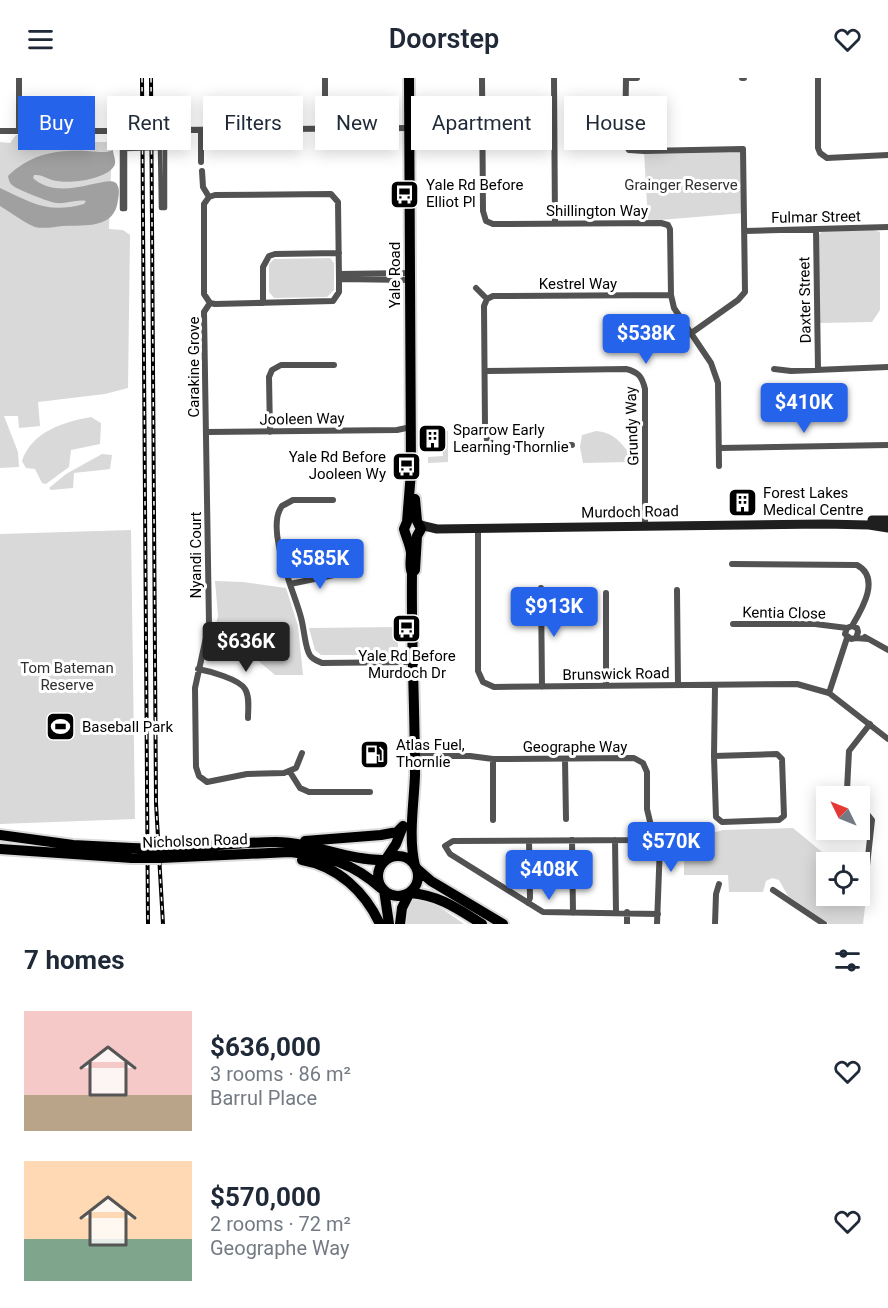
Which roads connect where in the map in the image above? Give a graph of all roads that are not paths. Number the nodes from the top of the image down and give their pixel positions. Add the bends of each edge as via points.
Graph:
1 (19, 78) edge
2 (325, 78) edge
3 (409, 78) edge
4 (482, 78) edge
5 (554, 78) edge
6 (626, 78) edge
7 (637, 78) edge
8 (818, 78) edge
9 (19, 96) edge
10 (325, 96) edge
11 (399, 128) edge
12 (409, 128) junction
13 (191, 130) edge
14 (201, 130) junction
15 (315, 130) edge
16 (0, 131) edge
17 (18, 131) edge
18 (122, 150) edge
19 (125, 150) edge
20 (160, 150) edge
21 (165, 150) edge
22 (888, 155) edge
23 (201, 162) dead end
24 (202, 171) dead end
25 (209, 197) junction
26 (555, 223) junction
27 (888, 227) edge
28 (816, 230) junction
29 (745, 231) junction
30 (339, 253) junction
31 (339, 276) junction
32 (410, 277) junction
33 (476, 288) dead end
34 (671, 295) junction
35 (487, 298) junction
36 (210, 303) junction
37 (263, 303) junction
38 (690, 334) junction
39 (334, 365) dead end
40 (888, 367) edge
41 (774, 369) dead end
42 (818, 370) junction
43 (485, 371) junction
44 (411, 430) junction
45 (207, 432) junction
46 (270, 432) junction
47 (572, 445) dead end
48 (888, 445) edge
49 (720, 448) junction
50 (719, 466) dead end
51 (333, 500) dead end
52 (888, 520) edge
53 (824, 524) junction
54 (645, 526) junction
55 (888, 528) edge
56 (415, 529) junction
57 (478, 529) junction
58 (732, 564) dead end
59 (340, 572) dead end
60 (290, 584) junction
61 (542, 588) dead end
62 (677, 590) dead end
63 (606, 593) dead end
64 (733, 624) dead end
65 (852, 633) junction
66 (888, 650) edge
67 (412, 662) junction
68 (198, 669) junction
69 (678, 685) junction
70 (606, 686) junction
71 (715, 686) junction
72 (542, 687) junction
73 (829, 693) junction
74 (248, 718) dead end
75 (870, 724) junction
76 (888, 739) edge
77 (302, 753) dead end
78 (414, 756) junction
79 (714, 756) junction
80 (493, 759) junction
81 (565, 759) junction
82 (290, 772) junction
83 (848, 786) edge
84 (414, 788) junction
85 (370, 792) dead end
86 (870, 818) edge
87 (566, 819) dead end
88 (493, 820) dead end
89 (404, 826) junction
90 (654, 833) junction
91 (0, 835) edge
92 (870, 838) edge
93 (572, 840) junction
94 (615, 840) junction
95 (530, 841) junction
96 (277, 842) junction
97 (0, 849) edge
98 (132, 853) junction
99 (161, 853) junction
100 (261, 854) junction
101 (386, 860) junction
102 (416, 866) junction
103 (719, 884) dead end
104 (383, 890) junction
105 (773, 890) dead end
106 (410, 894) junction
107 (528, 903) junction
108 (616, 912) junction
109 (627, 912) junction
110 (573, 913) junction
111 (658, 914) junction
112 (380, 924) edge
113 (389, 924) edge
114 (400, 924) edge
115 (482, 924) edge
116 (501, 924) edge
117 (627, 924) edge
118 (657, 924) edge
119 (715, 924) edge
120 (824, 924) edge

1 - 9 street
2 - 10 street
3 - 12 main road, Yale Road
4 - 26 street, Shillington Way via 483,217 493,225
5 - 26 street
6 - 7 street
6 - 29 street via 625,144 629,150 743,149
8 - 22 street via 820,153 827,158
11 - 12 street
12 - 32 main road, Yale Road
13 - 14 street
14 - 15 street
14 - 23 street
16 - 17 street
18 - 19 street, bridge via 122,209
20 - 21 street, bridge via 161,208 165,208
24 - 25 street via 203,187
25 - 30 street via 331,194 338,202
25 - 36 street via 204,204 204,294
26 - 34 street, Shillington Way via 669,225
27 - 28 street, Fulmar Street
28 - 29 street, Fulmar Street
28 - 42 street, Daxter Street
29 - 38 street via 745,292
30 - 31 street
30 - 37 street via 269,256 263,267
31 - 32 street
31 - 37 street via 339,292 333,301
32 - 44 main road, Yale Road
33 - 35 street
34 - 35 street, Kestrel Way
34 - 38 street, Shillington Way via 677,316
35 - 43 street
36 - 37 street
36 - 45 street, Carakine Grove via 204,312
38 - 49 street, Shillington Way via 717,376
39 - 46 street via 281,365 269,369
40 - 42 street
41 - 42 street
43 - 47 street via 489,443
43 - 54 street, Grundy Way via 636,372 645,389
44 - 46 street, Jooleen Way
44 - 56 main road, Yale Road
45 - 46 street, Jooleen Way
45 - 68 street, Nyandi Court via 209,624
48 - 49 street
49 - 50 street, Shillington Way
51 - 60 street via 280,503 278,542
52 - 53 main road, Murdoch Road
52 - 55 main road, Murdoch Road
53 - 54 main road, Murdoch Road
53 - 55 main road, Murdoch Road
54 - 57 main road, Murdoch Road
56 - 57 main road, Murdoch Road
56 - 67 main road, Yale Road
57 - 72 street, Brunswick Road via 478,671 483,682 494,687
58 - 65 street via 857,565 868,575 870,584
59 - 60 street
60 - 67 street via 313,659 322,663
61 - 72 street
62 - 69 street
63 - 70 street
64 - 65 street, Kentia Close via 815,624
65 - 66 street, Kentia Close
65 - 73 street
67 - 78 main road, Yale Road
68 - 74 street via 245,688
68 - 82 street, Nyandi Court via 195,687 199,776 216,782 247,774
69 - 70 street, Brunswick Road
69 - 71 street, Brunswick Road
70 - 72 street, Brunswick Road
71 - 73 street, Brunswick Road via 797,684
71 - 79 street
73 - 75 street, Brunswick Road
75 - 76 street, Brunswick Road
75 - 83 street via 849,751
77 - 82 street
78 - 80 street, Geographe Way
78 - 84 main road, Yale Road
79 - 79 street via 719,820 779,820 784,816 782,759 777,754
80 - 81 street, Geographe Way
80 - 88 street
81 - 87 street
81 - 90 street, Geographe Way via 634,758 643,763 647,772 647,809
82 - 85 street via 300,788 309,792
84 - 89 main road, Yale Road
84 - 102 main road, Yale Road via 412,848
86 - 92 street
89 - 96 main road via 397,832 363,838
89 - 101 main road, Yale Road
90 - 94 street via 645,840
90 - 111 street, Geographe Way via 660,844
91 - 98 main road, Nicholson Road
93 - 94 street
93 - 95 street
93 - 110 street
94 - 108 street
95 - 107 street
95 - 107 street via 453,841 445,846 450,854
96 - 99 main road, Nicholson Road
96 - 101 main road, Nicholson Road
97 - 98 main road, Nicholson Road
98 - 99 main road, Nicholson Road, bridge
99 - 100 main road, Nicholson Road
100 - 104 main road, Nicholson Road via 290,852 328,858 367,875
100 - 112 main road via 308,861 333,871 366,900
101 - 102 main road via 405,857
101 - 104 main road via 378,875
102 - 106 main road via 417,881
102 - 116 main road via 431,881
103 - 119 street
104 - 106 main road via 395,896
104 - 113 main road
105 - 120 street
106 - 114 main road via 402,908
106 - 115 main road via 444,900
107 - 110 street via 543,912
108 - 109 street
108 - 110 street
109 - 111 street
109 - 117 street
111 - 118 street, Geographe Way

